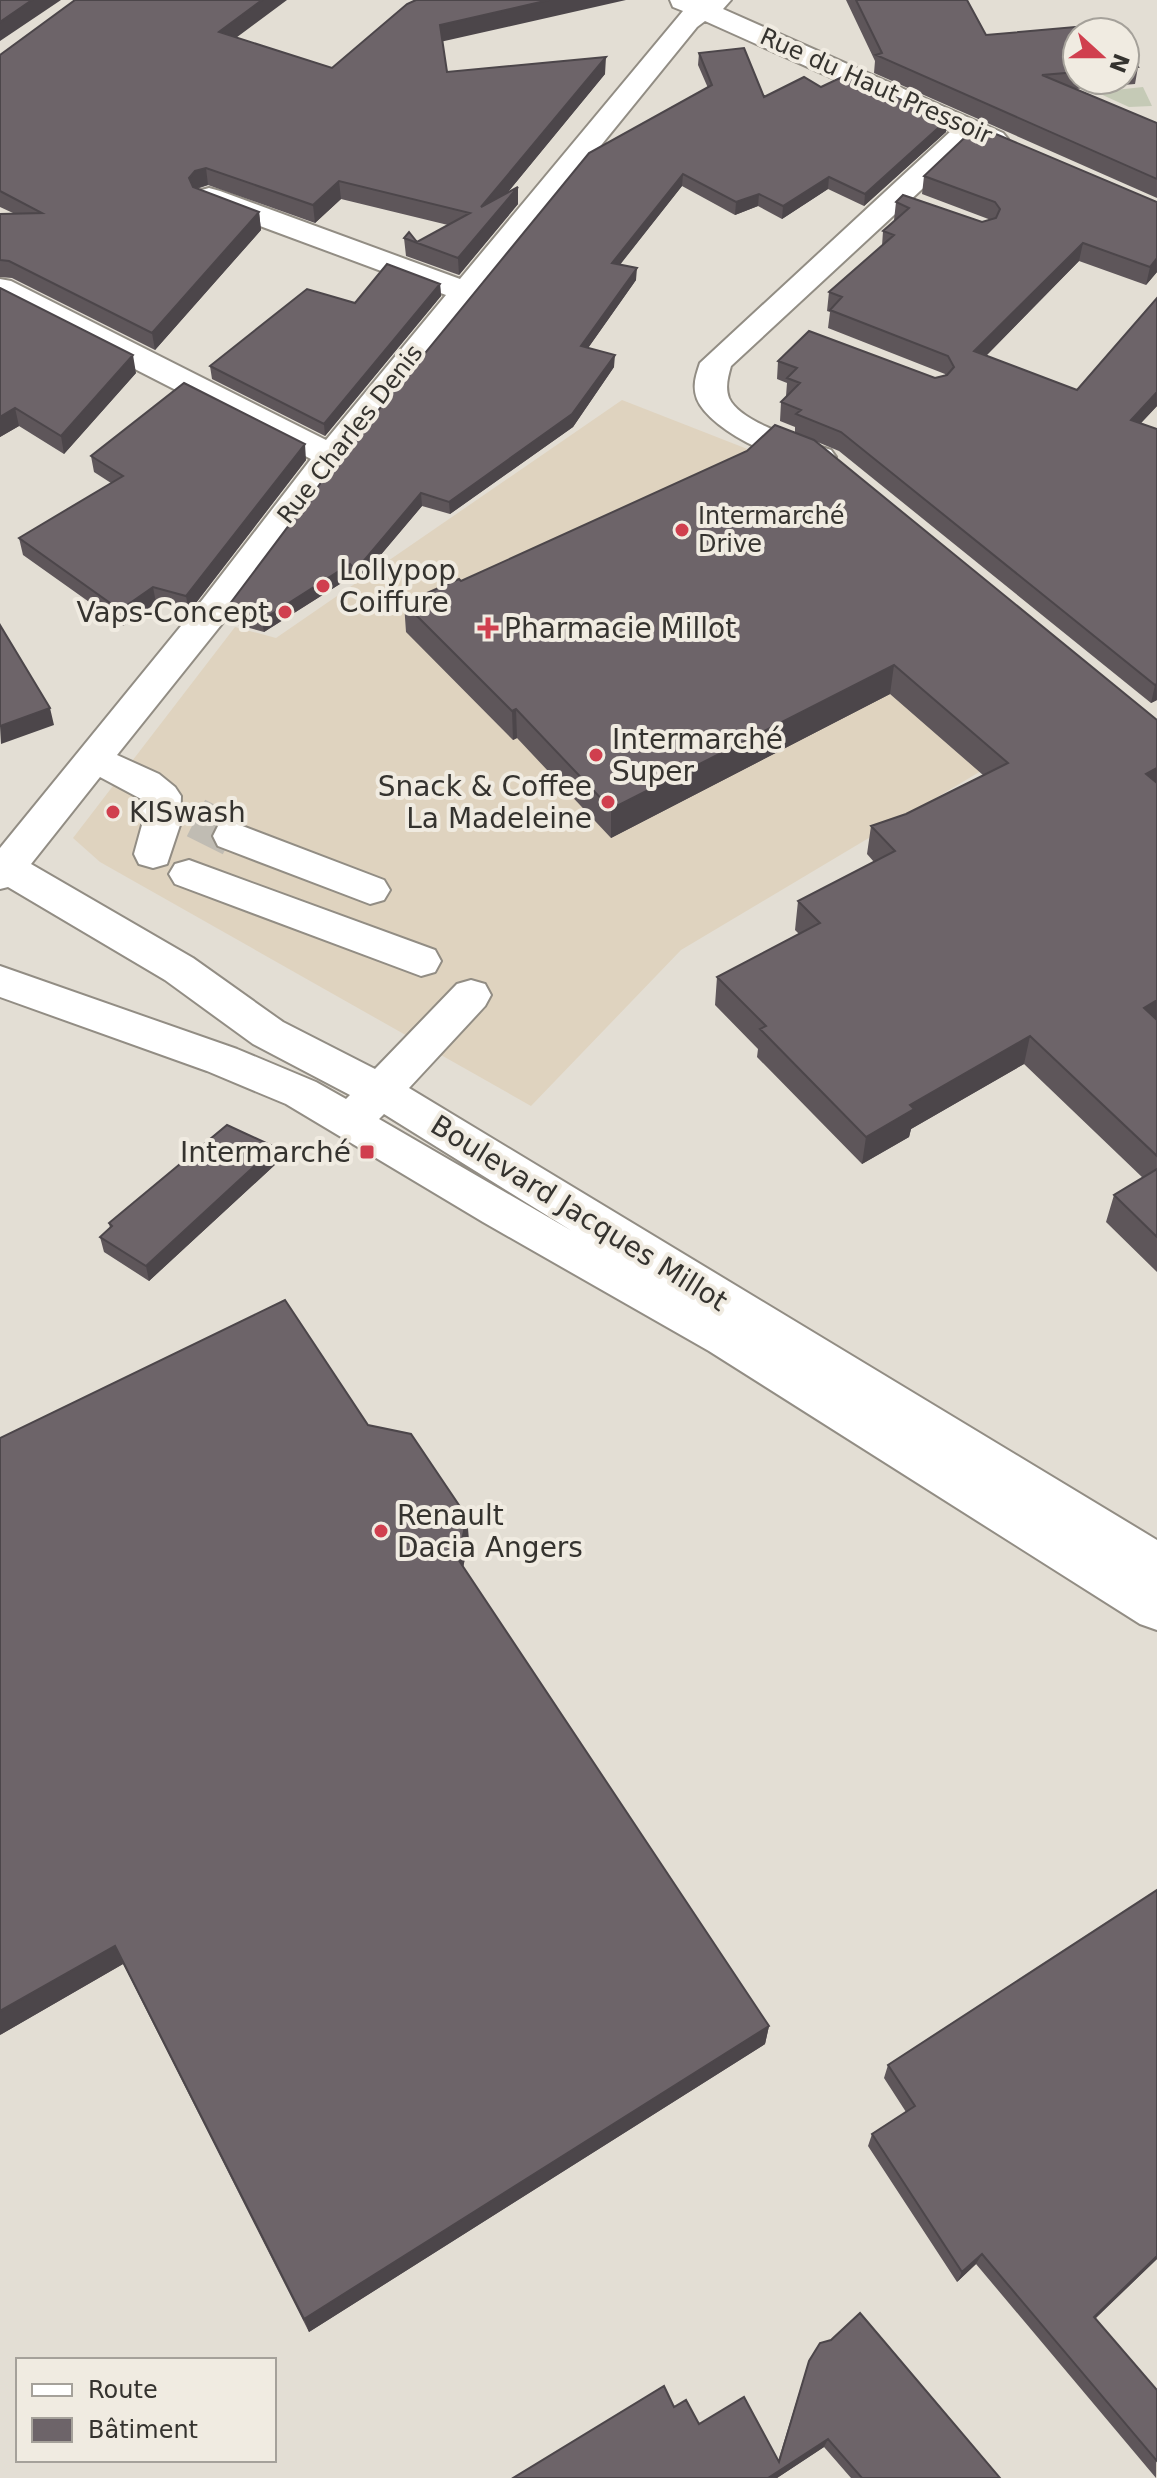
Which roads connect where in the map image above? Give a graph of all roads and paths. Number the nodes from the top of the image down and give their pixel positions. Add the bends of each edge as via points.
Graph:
1 (701, 3) edge
2 (970, 129) junction
3 (1024, 152) edge
4 (209, 197) edge
5 (894, 197) junction
6 (929, 210) edge
7 (0, 288) edge
8 (464, 291) junction
9 (331, 456) junction
10 (843, 474) edge
11 (91, 760) junction
12 (162, 796) junction
13 (196, 818) tunnel mouth
14 (232, 836) tunnel mouth
15 (153, 854) dead end
16 (2, 869) edge
17 (189, 874) dead end
18 (370, 890) dead end
19 (421, 961) dead end
20 (0, 981) edge
21 (471, 995) dead end
22 (365, 1106) junction
23 (1157, 1566) edge
24 (1157, 1608) edge

1 - 2 street, Rue du Haut Pressoir
1 - 8 street, Rue Charles Denis
2 - 3 street, Rue du Haut Pressoir
2 - 5 street
4 - 8 street
5 - 6 street
5 - 10 street via 779,324 716,363 708,385 717,408 738,425 825,460
7 - 9 street
8 - 9 street, Rue Charles Denis
9 - 11 street, Rue Charles Denis
11 - 12 street via 136,776
11 - 16 street, Rue Charles Denis
12 - 13 street
12 - 15 street
14 - 18 street
16 - 22 street, Boulevard Jacques Millot via 179,969
17 - 19 street
20 - 22 street, Boulevard Jacques Millot via 301,1093
21 - 22 street
22 - 23 street, Boulevard Jacques Millot
22 - 24 street, Boulevard Jacques Millot via 498,1210 725,1338

